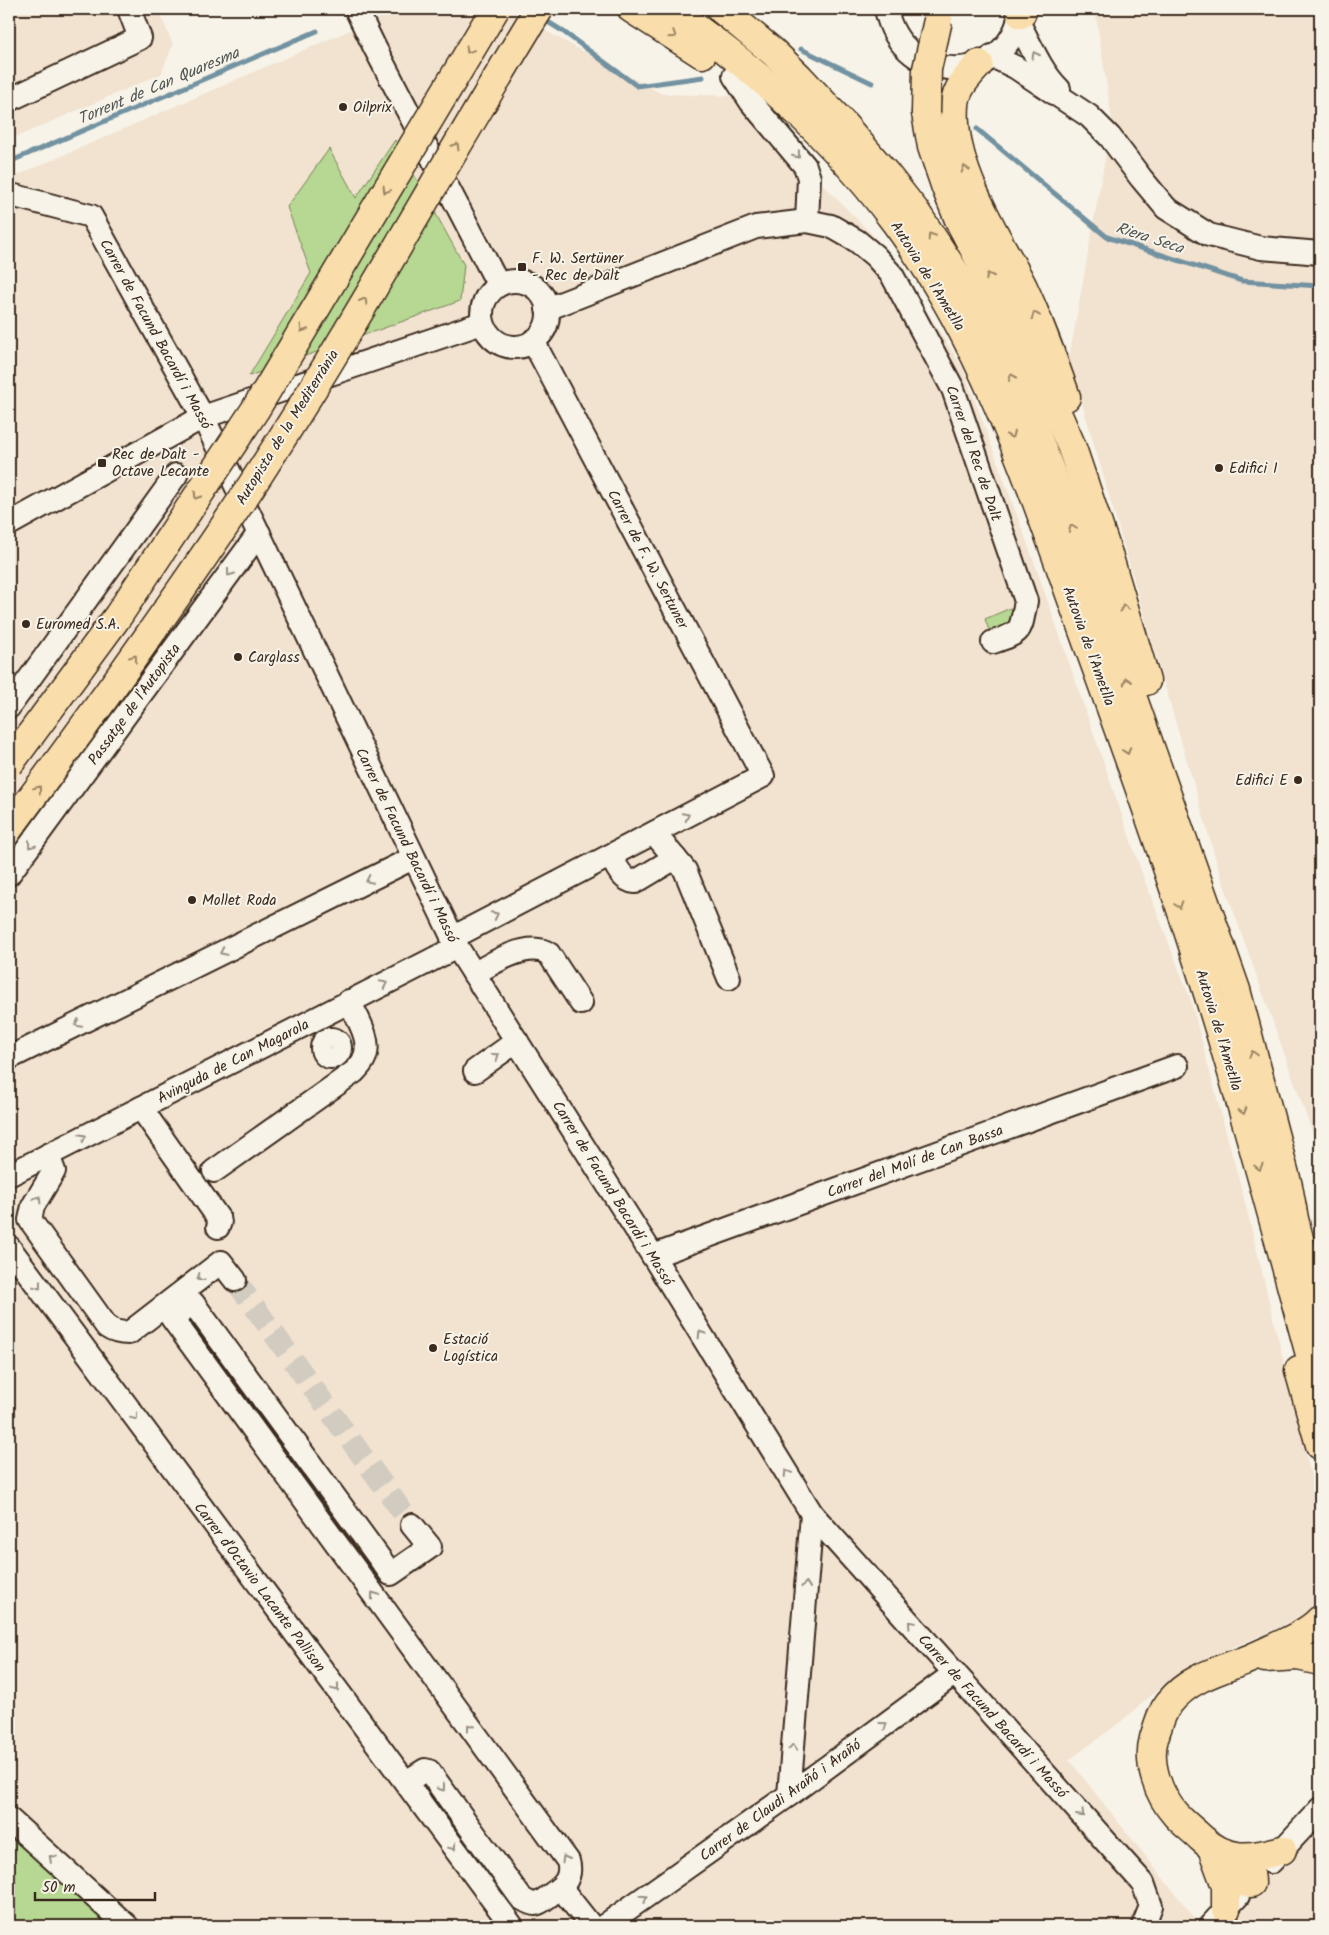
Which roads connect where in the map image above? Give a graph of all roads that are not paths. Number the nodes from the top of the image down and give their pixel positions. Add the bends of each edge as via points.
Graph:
1 (129, 9) edge
2 (356, 9) edge
3 (495, 9) edge
4 (539, 9) edge
5 (632, 9) edge
6 (669, 9) edge
7 (721, 9) edge
8 (942, 9) edge
9 (886, 12) edge
10 (1021, 13) edge
11 (986, 60) junction
12 (734, 76) junction
13 (9, 100) edge
14 (1077, 106) junction
15 (12, 198) edge
16 (807, 221) junction
17 (896, 223) junction
18 (1320, 254) edge
19 (498, 284) junction
20 (547, 309) junction
21 (482, 323) junction
22 (533, 341) junction
23 (203, 417) junction
24 (176, 476) dead end
25 (1088, 495) junction
26 (9, 524) edge
27 (259, 533) junction
28 (993, 642) dead end
29 (9, 707) edge
30 (9, 764) edge
31 (763, 776) joint
32 (9, 828) edge
33 (654, 833) junction
34 (610, 856) junction
35 (413, 858) junction
36 (675, 858) junction
37 (9, 874) edge
38 (454, 942) junction
39 (474, 974) junction
40 (729, 978) dead end
41 (1236, 990) junction
42 (349, 1001) junction
43 (581, 1004) dead end
44 (517, 1041) junction
45 (9, 1058) edge
46 (1177, 1066) dead end
47 (475, 1071) dead end
48 (141, 1108) junction
49 (48, 1155) junction
50 (214, 1171) dead end
51 (9, 1175) edge
52 (1277, 1191) junction
53 (218, 1227) dead end
54 (9, 1247) edge
55 (653, 1256) junction
56 (1320, 1258) edge
57 (235, 1280) tunnel mouth
58 (1320, 1321) edge
59 (1320, 1391) edge
60 (1320, 1445) edge
61 (812, 1514) junction
62 (412, 1525) tunnel mouth
63 (1320, 1620) edge
64 (1246, 1660) junction
65 (1320, 1661) edge
66 (955, 1673) junction
67 (406, 1782) junction
68 (789, 1795) junction
69 (1320, 1810) edge
70 (9, 1819) edge
71 (1282, 1850) junction
72 (1225, 1859) junction
73 (1250, 1883) junction
74 (561, 1888) junction
75 (1218, 1918) edge
76 (128, 1926) edge
77 (512, 1926) edge
78 (591, 1926) edge
79 (604, 1926) edge
80 (1143, 1926) edge

1 - 13 street via 140,38
2 - 19 street
3 -> 30 highway, bridge via 255,410 118,616
32 -> 4 highway, Autopista de la Mediterrània, bridge via 150,636 250,486 342,339
5 -> 12 highway
6 - 17 highway, Autovia de l'Ametlla via 729,52 797,111 852,168
41 -> 7 highway, Autovia de l'Ametlla via 1080,549 1030,418 988,329 915,211 885,172 799,77
25 -> 8 highway, bridge via 1071,445 1042,379 960,222 932,147 926,113 927,69
9 - 11 street via 900,42 920,59 949,68 969,67
10 - 11 street via 1008,41
14 -> 10 street via 1051,80 1036,58
11 - 14 street via 1015,67
25 -> 11 highway via 1078,433 1052,355 1023,287 989,225 963,167 955,104 960,87
12 -> 16 street via 751,102 805,166 810,178
12 - 17 highway via 789,122
14 - 18 street via 1110,137 1166,208 1210,235 1261,248
15 - 23 street, Carrer de Facund Bacardí i Massó via 91,216
16 - 20 street, Carrer del Rec de Dalt via 756,227
16 - 28 street, Carrer del Rec de Dalt via 831,226 857,241 881,262 892,275 954,389 1026,601 1020,629 1014,635
17 -> 52 highway, Autovia de l'Ametlla via 953,313 1010,432 1152,823 1252,1140
19 - 20 street via 514,280 529,284 542,294
19 - 21 street via 484,301
20 - 22 street via 547,321
21 - 22 street via 490,337 503,345 519,347
21 - 23 street
22 - 31 street, Carrer de F. W. Sertuner
23 - 26 street
23 - 27 street, Carrer de Facund Bacardí i Massó
24 - 29 street
41 -> 25 highway via 1224,928
27 - 35 street, Carrer de Facund Bacardí i Massó
27 -> 37 street, Passatge de l'Autopista
33 -> 31 street, Avinguda de Can Magarola
33 - 34 street, Avinguda de Can Magarola
33 - 36 street
34 - 36 street via 622,876 630,882
38 -> 34 street, Avinguda de Can Magarola
35 - 38 street, Carrer de Facund Bacardí i Massó
35 -> 45 street
36 - 40 street via 685,870
38 - 39 street, Carrer de Facund Bacardí i Massó
42 -> 38 street, Avinguda de Can Magarola
39 - 43 street via 498,959 536,948 549,954
39 - 44 street, Carrer de Facund Bacardí i Massó
52 -> 41 highway, Autovia de l'Ametlla
42 - 48 street, Avinguda de Can Magarola
42 - 50 street via 366,1039 364,1060 354,1072
47 -> 44 street
44 - 55 street, Carrer de Facund Bacardí i Massó
46 - 55 street, Carrer del Molí de Can Bassa
49 -> 48 street, Avinguda de Can Magarola
48 - 53 street via 219,1219
49 - 51 street, Avinguda de Can Magarola
57 -> 49 street via 221,1262 128,1333 107,1327 30,1220 33,1206 54,1171
52 - 56 highway via 1301,1209
52 - 58 highway, Autovia de l'Ametlla
52 - 59 highway, Autovia de l'Ametlla
52 - 60 highway via 1273,1256 1286,1324
54 -> 67 street, Carrer d'Octavio Lacante Pallison
61 -> 55 street, Carrer de Facund Bacardí i Massó
66 -> 61 street, Carrer de Facund Bacardí i Massó
68 -> 61 street
74 -> 62 street via 570,1874 568,1861 172,1318 193,1303 391,1574 430,1546
63 - 64 highway via 1294,1638
64 - 65 highway via 1298,1656
64 - 72 highway via 1195,1680 1168,1704 1160,1720 1151,1760 1163,1796 1175,1814
68 -> 66 street, Carrer de Claudi Arañó i Arañó
66 -> 80 street, Carrer de Facund Bacardí i Massó via 1143,1883 1151,1906
67 -> 74 street via 425,1770 429,1771 521,1898 534,1904
67 -> 77 street, Carrer d'Octavio Lacante Pallison
79 -> 68 street, Carrer de Claudi Arañó i Arañó
69 - 71 street
76 -> 70 street
71 - 72 highway
71 - 73 street
72 - 73 highway via 1239,1882
72 - 75 highway via 1226,1886
73 - 75 street
74 - 78 street

